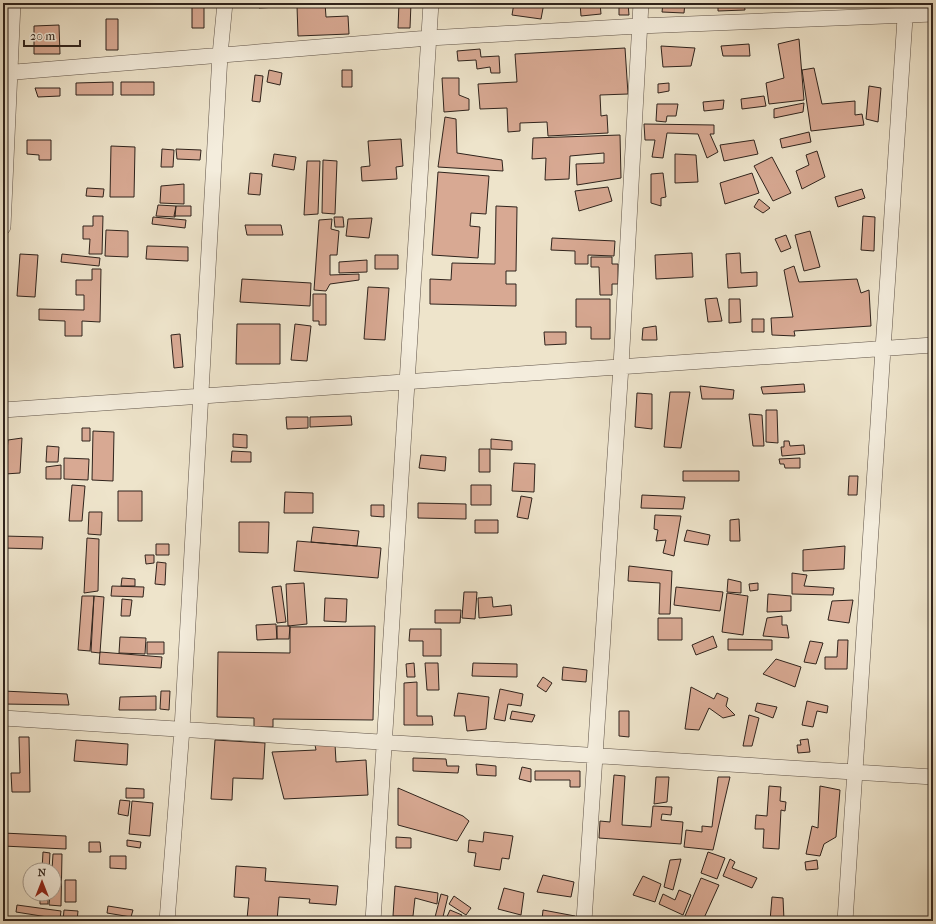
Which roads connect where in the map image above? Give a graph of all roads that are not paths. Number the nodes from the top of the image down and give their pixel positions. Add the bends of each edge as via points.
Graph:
1 (13, 3) edge
2 (225, 3) edge
3 (431, 3) edge
4 (641, 3) edge
5 (905, 9) edge
6 (933, 14) edge
7 (639, 26) junction
8 (429, 38) junction
9 (220, 55) junction
10 (6, 73) edge
11 (3, 227) edge
12 (933, 345) edge
13 (883, 348) junction
14 (621, 366) junction
15 (408, 382) junction
16 (201, 396) junction
17 (3, 410) edge
18 (3, 718) edge
19 (182, 728) junction
20 (385, 743) junction
21 (593, 756) junction
22 (855, 773) junction
23 (933, 777) edge
24 (167, 921) edge
25 (372, 921) edge
26 (584, 921) edge
27 (845, 921) edge

1 - 10 street
2 - 9 street
3 - 8 street
4 - 7 street
5 - 6 street
5 - 7 street
5 - 13 street
7 - 8 street
7 - 14 street
8 - 9 street
8 - 15 street
9 - 10 street
9 - 16 street
10 - 11 street
12 - 13 street
13 - 14 street
13 - 22 street
14 - 15 street
14 - 21 street
15 - 16 street
15 - 20 street
16 - 17 street
16 - 19 street
18 - 19 street
19 - 20 street
19 - 24 street
20 - 21 street
20 - 25 street
21 - 22 street
21 - 26 street
22 - 23 street
22 - 27 street

